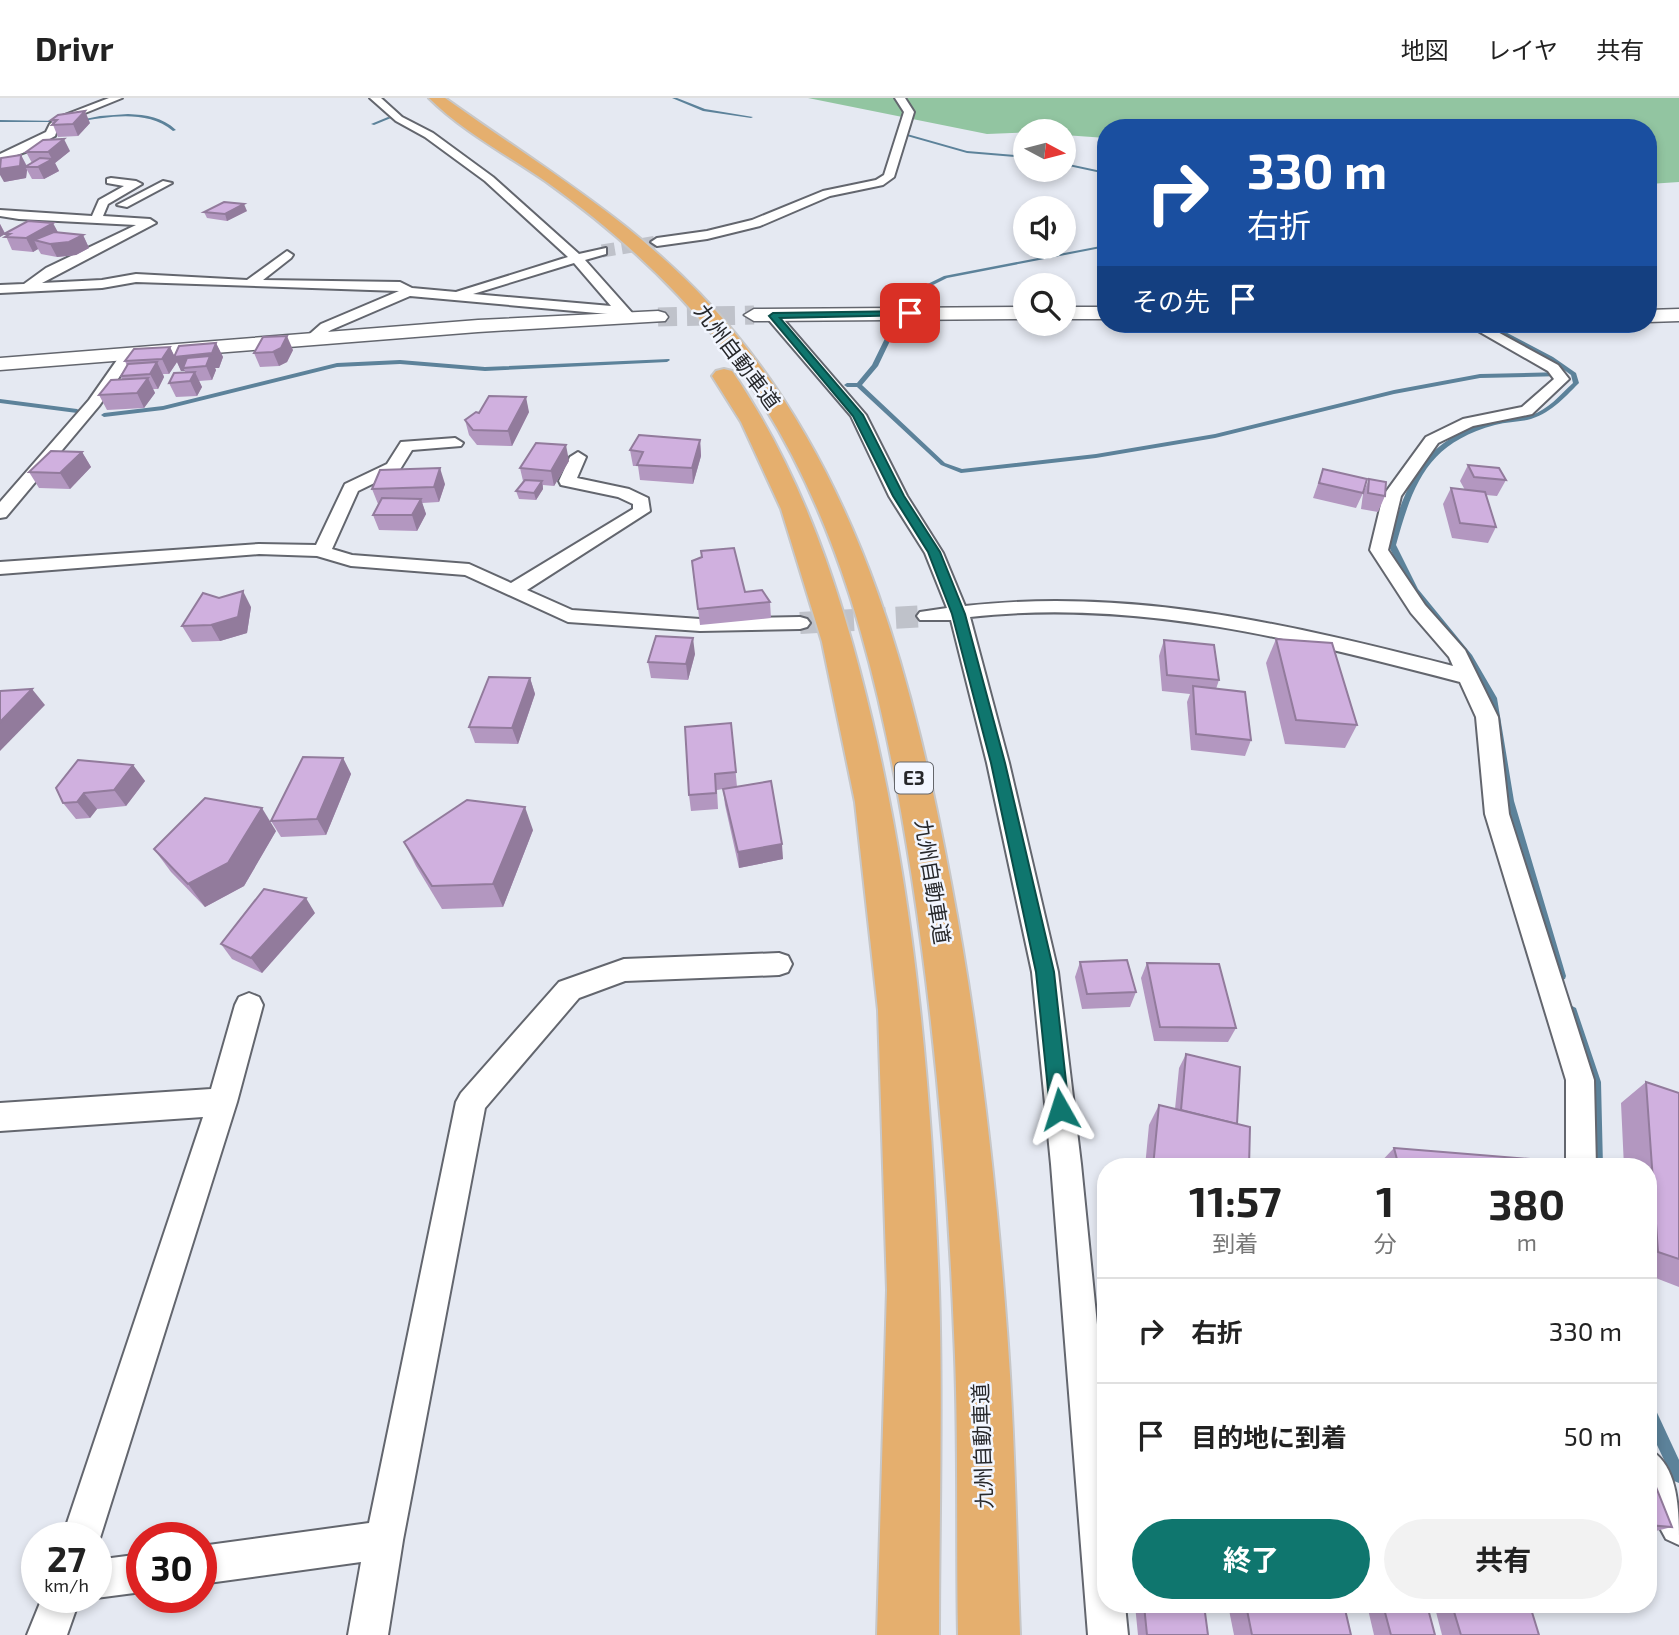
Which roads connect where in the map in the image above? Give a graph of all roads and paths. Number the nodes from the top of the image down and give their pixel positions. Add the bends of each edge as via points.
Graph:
1 (117, 98) edge
2 (375, 98) edge
3 (414, 98) edge
4 (436, 98) edge
5 (900, 98) edge
6 (0, 158) edge
7 (111, 181) dead end
8 (167, 183) dead end
9 (0, 213) edge
10 (97, 218) junction
11 (657, 242) tunnel mouth
12 (602, 251) tunnel mouth
13 (287, 255) dead end
14 (575, 257) junction
15 (250, 284) junction
16 (27, 287) junction
17 (0, 289) edge
18 (408, 292) junction
19 (451, 296) junction
20 (0, 303) edge
21 (1013, 313) edge
22 (1076, 313) edge
23 (1097, 313) edge
24 (625, 314) junction
25 (763, 315) joint
26 (1679, 315) edge
27 (1657, 316) edge
28 (658, 317) tunnel mouth
29 (1488, 333) edge
30 (311, 339) junction
31 (129, 353) junction
32 (0, 364) edge
33 (455, 443) dead end
34 (578, 457) dead end
35 (0, 513) edge
36 (322, 552) junction
37 (0, 568) edge
38 (511, 591) junction
39 (958, 614) junction
40 (927, 617) tunnel mouth
41 (800, 623) tunnel mouth
42 (1468, 677) junction
43 (779, 964) dead end
44 (248, 1005) dead end
45 (222, 1102) junction
46 (0, 1117) edge
47 (1581, 1158) edge
48 (1657, 1484) edge
49 (1097, 1512) edge
50 (86, 1522) edge
51 (1679, 1526) edge
52 (384, 1540) junction
53 (217, 1563) edge
54 (55, 1613) edge
55 (1106, 1613) edge
56 (47, 1635) edge
57 (368, 1635) edge
58 (908, 1635) edge
59 (989, 1635) edge
60 (1108, 1635) edge

1 - 6 street via 56,123 51,134
2 - 14 street via 489,179
3 - 58 highway, 九州自動車道 / E3 via 605,240 666,299 705,347 753,422 795,509 838,642 873,802 899,1010 913,1290
4 - 59 highway, 九州自動車道 / E3 via 647,252 731,342 783,418 829,505 881,640 919,798 952,1007 979,1292
5 - 11 street via 909,112 889,177 880,183 827,193 755,223
7 - 10 street via 136,184 103,202
8 - 10 street
9 - 10 street
10 - 16 street via 150,223
12 - 14 street
13 - 15 street
14 - 19 street
14 - 24 street
15 - 16 street via 136,278
15 - 18 street via 400,286
16 - 17 street
16 - 20 street
18 - 19 street
18 - 30 street via 326,327
19 - 24 street
21 - 25 street
22 - 23 street
24 - 28 street
24 - 30 street
25 - 39 street via 858,415 898,496 934,552
26 - 27 street
29 - 42 street via 1557,374 1527,411 1469,422 1432,440 1392,496 1379,550 1418,608 1458,655
30 - 31 street
31 - 32 street
31 - 35 street via 94,403
33 - 36 street via 407,445 393,467 351,488
34 - 38 street via 568,481 623,493 642,502 641,511
36 - 37 street via 259,549
36 - 38 street via 351,560 469,570
38 - 41 street via 568,616 700,625
39 - 40 street
39 - 42 street via 1063,605 1161,612 1252,627
39 - 49 street via 998,763 1045,972
42 - 47 street via 1487,717 1497,814 1580,1080
43 - 52 street via 624,970 569,990 471,1102
44 - 45 street
45 - 46 street
45 - 50 street
48 - 51 street
52 - 53 street
52 - 57 street
54 - 56 street
55 - 60 street

